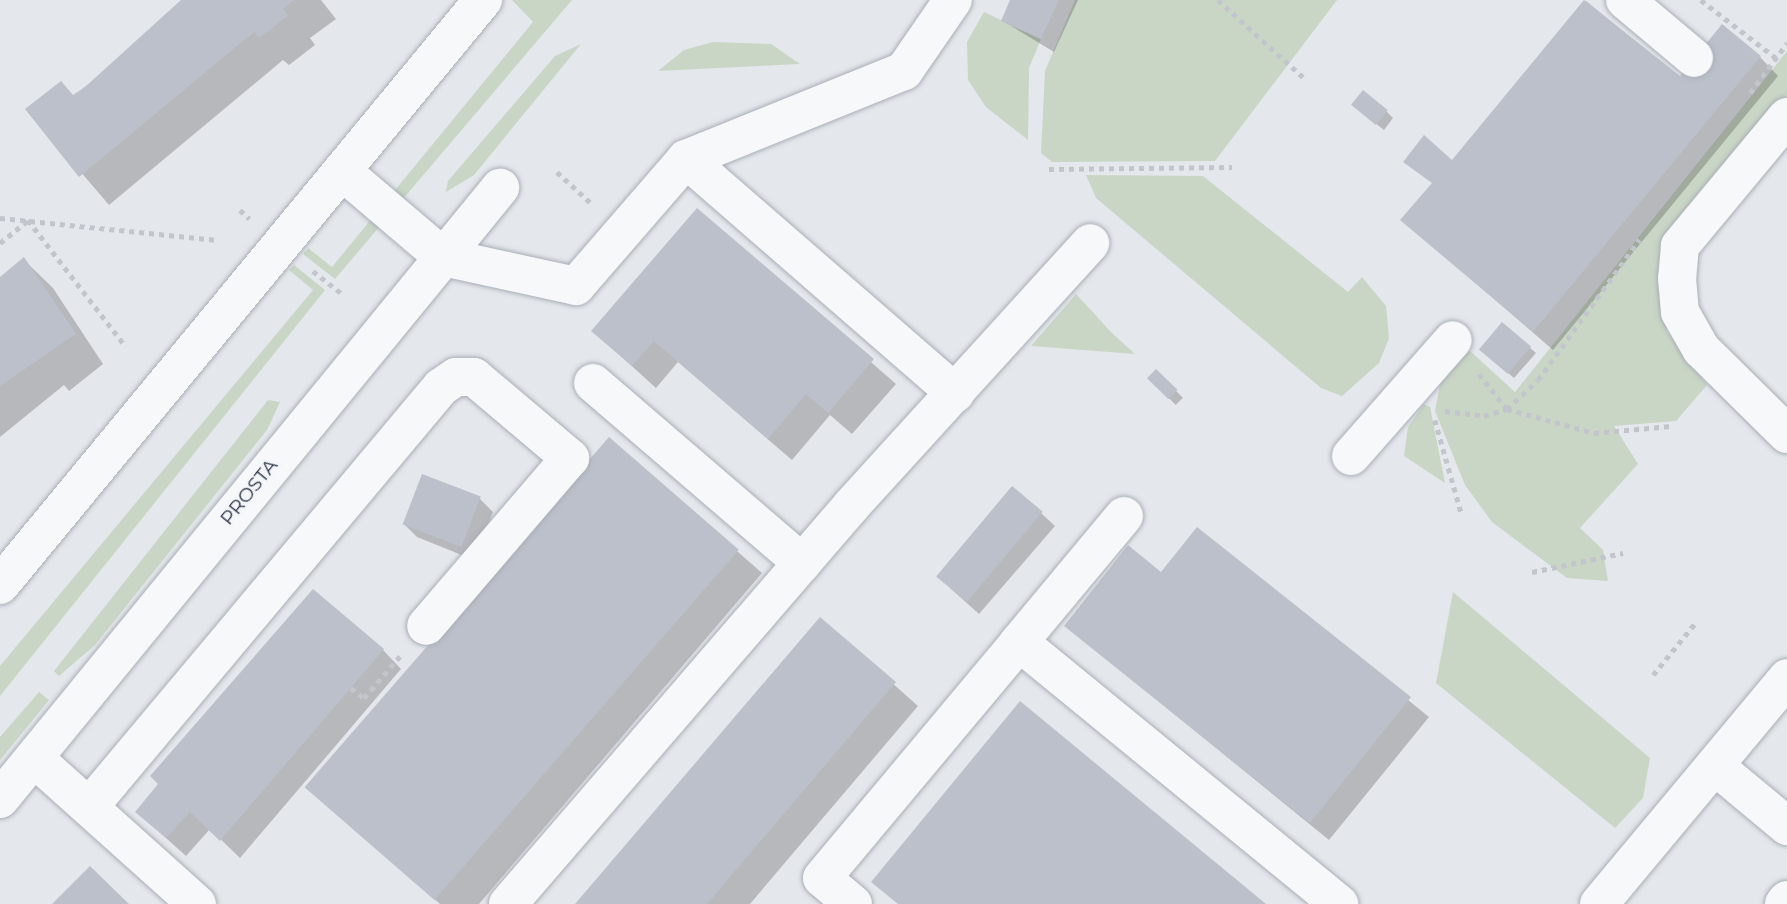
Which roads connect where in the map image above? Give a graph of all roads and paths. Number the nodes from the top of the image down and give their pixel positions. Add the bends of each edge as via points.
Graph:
1 (483, 0) edge
2 (953, 0) edge
3 (1218, 0) edge
4 (1625, 0) edge
5 (1701, 0) edge
6 (1787, 43) edge
7 (1694, 58) dead end
8 (1776, 58) junction
9 (1303, 77) dead end
10 (1744, 101) dead end
11 (1787, 117) edge
12 (685, 159) junction
13 (1232, 167) dead end
14 (1049, 169) dead end
15 (342, 171) junction
16 (556, 172) dead end
17 (500, 188) dead end
18 (0, 218) edge
19 (28, 220) junction
20 (622, 231) junction
21 (1646, 231) dead end
22 (215, 240) dead end
23 (0, 243) edge
24 (1090, 243) dead end
25 (443, 257) junction
26 (319, 276) dead end
27 (341, 293) dead end
28 (1452, 340) joint
29 (126, 346) dead end
30 (593, 383) dead end
31 (955, 393) junction
32 (1507, 409) junction
33 (1671, 426) dead end
34 (1787, 434) edge
35 (1351, 456) dead end
36 (1461, 512) dead end
37 (1124, 516) dead end
38 (1623, 553) dead end
39 (802, 563) junction
40 (1532, 572) dead end
41 (0, 585) edge
42 (1696, 622) dead end
43 (426, 626) joint
44 (1019, 642) junction
45 (1653, 675) dead end
46 (1787, 678) edge
47 (351, 688) dead end
48 (34, 758) junction
49 (1715, 765) junction
50 (0, 799) edge
51 (89, 807) junction
52 (1787, 826) edge
53 (1787, 900) edge
54 (197, 904) edge
55 (508, 904) edge
56 (853, 904) edge
57 (1339, 904) edge
58 (1599, 904) edge
59 (1784, 904) edge

1 - 15 street
2 - 12 street via 904,71
3 - 9 path
4 - 7 street
5 - 8 path
6 - 8 path
8 - 10 path
11 - 34 street via 1680,246 1677,278 1680,312 1701,349
12 - 20 street
12 - 31 street
13 - 14 path
15 - 25 street
15 - 41 street
16 - 20 path
17 - 25 street, PROSTA
18 - 19 path
19 - 22 path
19 - 23 path
19 - 29 path
20 - 25 street via 576,286
21 - 32 path via 1538,380
24 - 31 street
25 - 48 street, PROSTA
26 - 27 path
28 - 32 path
28 - 35 street
30 - 39 street
31 - 39 street
32 - 33 path via 1594,433
32 - 36 path via 1485,416 1432,405
37 - 44 street
38 - 40 path via 1568,570
39 - 55 street
42 - 45 path
43 - 47 path via 364,698
43 - 51 street via 570,458 474,377 456,377 441,387
44 - 56 street via 822,878
44 - 57 street
46 - 49 street
48 - 50 street, PROSTA
48 - 51 street
49 - 52 street
49 - 58 street
51 - 54 street
53 - 59 street

